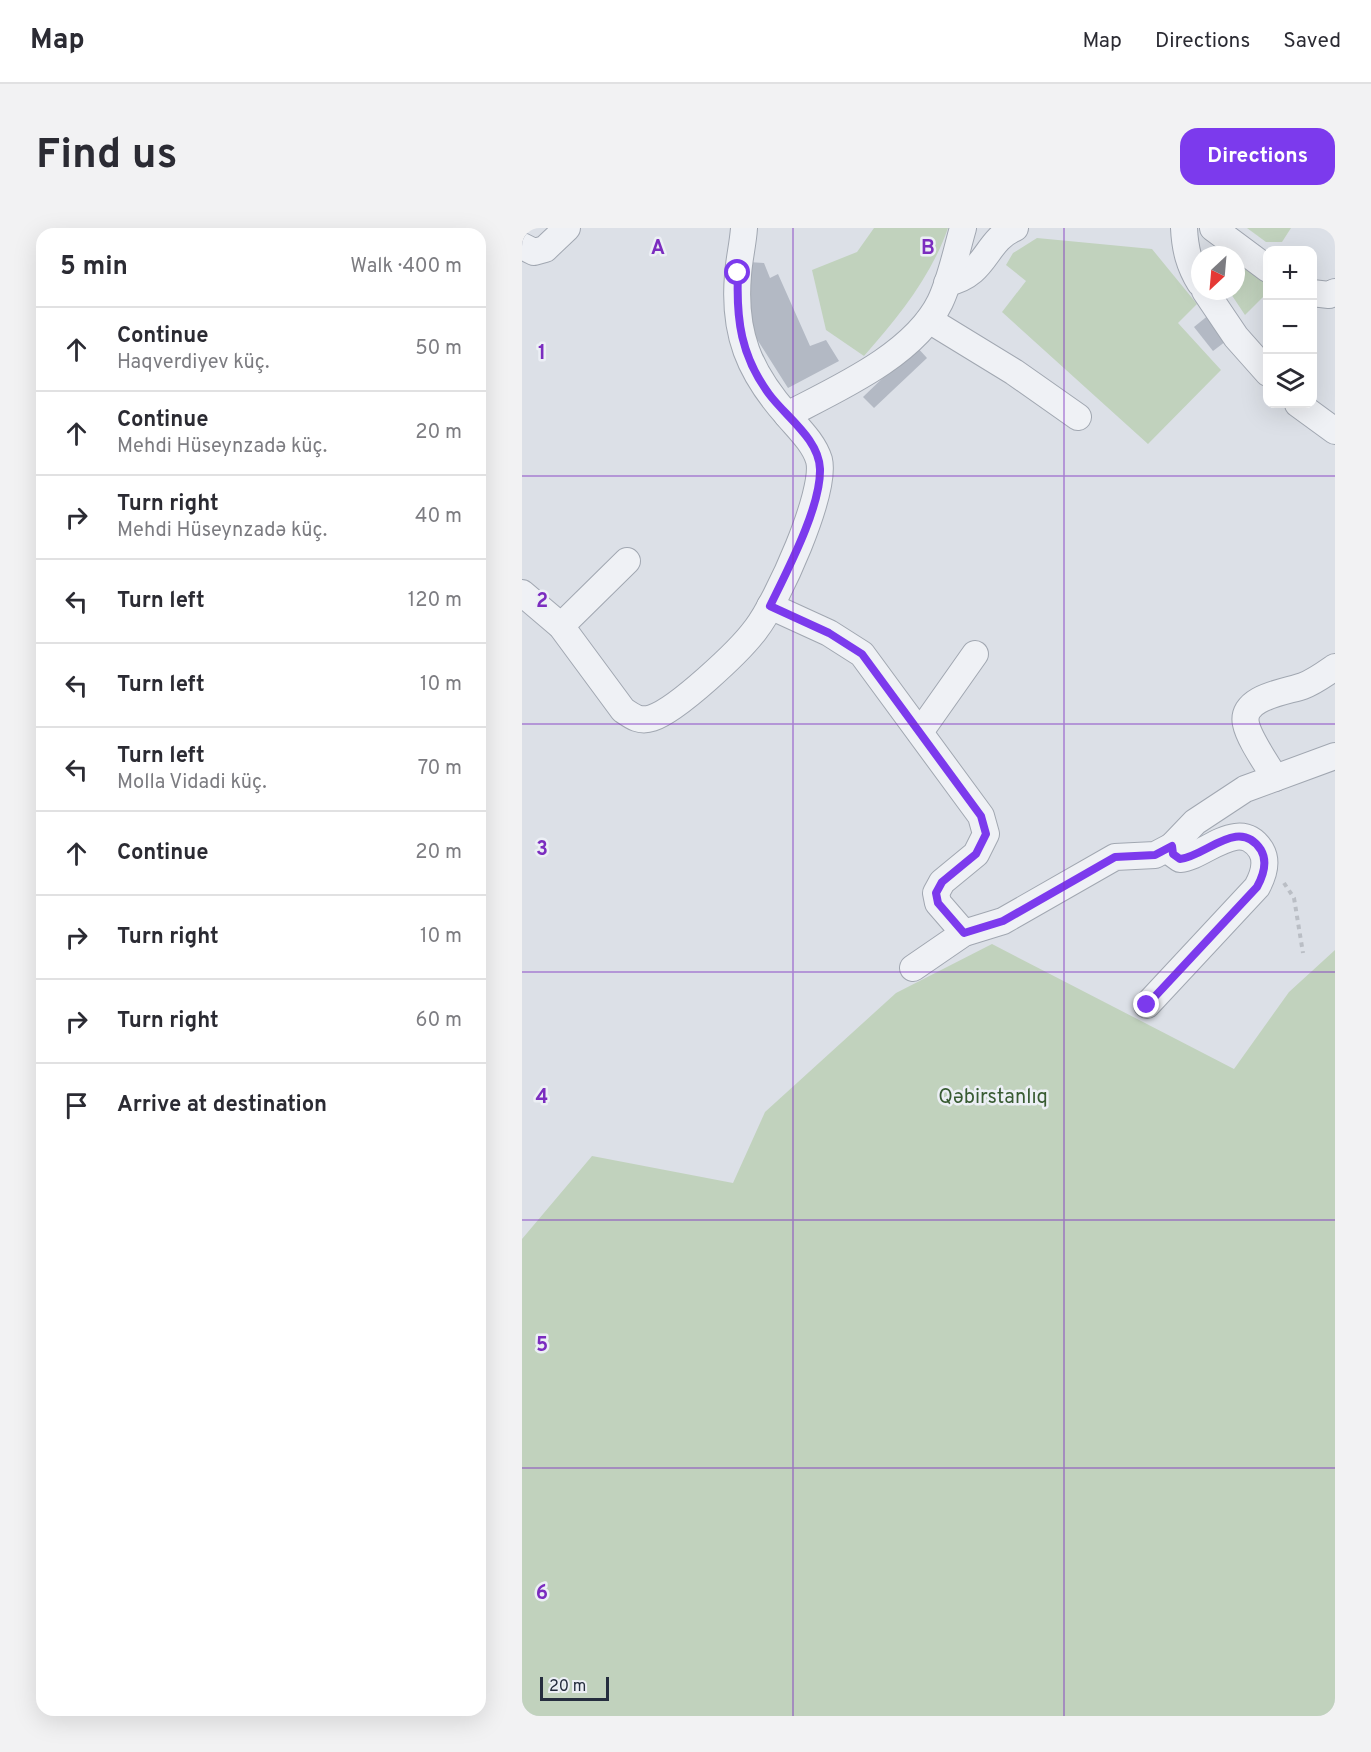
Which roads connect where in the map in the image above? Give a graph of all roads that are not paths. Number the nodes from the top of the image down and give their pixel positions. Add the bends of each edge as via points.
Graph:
1 (567, 228) edge
2 (744, 228) edge
3 (963, 228) edge
4 (1015, 228) edge
5 (1184, 228) edge
6 (1213, 228) edge
7 (522, 246) edge
8 (1263, 265) edge
9 (1191, 269) edge
10 (947, 283) junction
11 (1335, 292) edge
12 (1317, 294) edge
13 (1210, 300) edge
14 (929, 320) junction
15 (1263, 367) edge
16 (1304, 408) edge
17 (787, 415) junction
18 (1078, 417) dead end
19 (1335, 431) edge
20 (627, 561) dead end
21 (522, 593) edge
22 (770, 606) junction
23 (561, 626) junction
24 (975, 654) dead end
25 (1335, 667) edge
26 (920, 732) junction
27 (1335, 756) edge
28 (1275, 778) junction
29 (1172, 846) junction
30 (964, 933) junction
31 (913, 968) dead end
32 (1147, 1005) dead end

1 - 7 street via 545,249 534,252
2 - 17 street via 736,310 741,338 753,369
3 - 10 street
4 - 10 street via 1000,239 964,280
5 - 9 street
6 - 8 street
10 - 14 street
11 - 12 street via 1329,296
13 - 15 street
14 - 17 street via 889,358
14 - 18 street
16 - 19 street
17 - 22 street via 814,448 820,472 802,536
20 - 23 street
21 - 23 street
22 - 23 street via 757,629 721,668 653,718 637,720 612,697
22 - 26 street via 829,633 862,654
24 - 26 street
25 - 28 street via 1305,686 1255,703 1246,713 1246,724
26 - 30 street via 981,816 986,834 976,854 942,882 936,893 938,903
27 - 28 street
28 - 29 street via 1245,789 1195,822
29 - 30 street via 1155,855 1115,857 1003,921
29 - 32 street via 1173,854 1188,859 1230,837 1244,837 1262,853 1263,876
30 - 31 street

